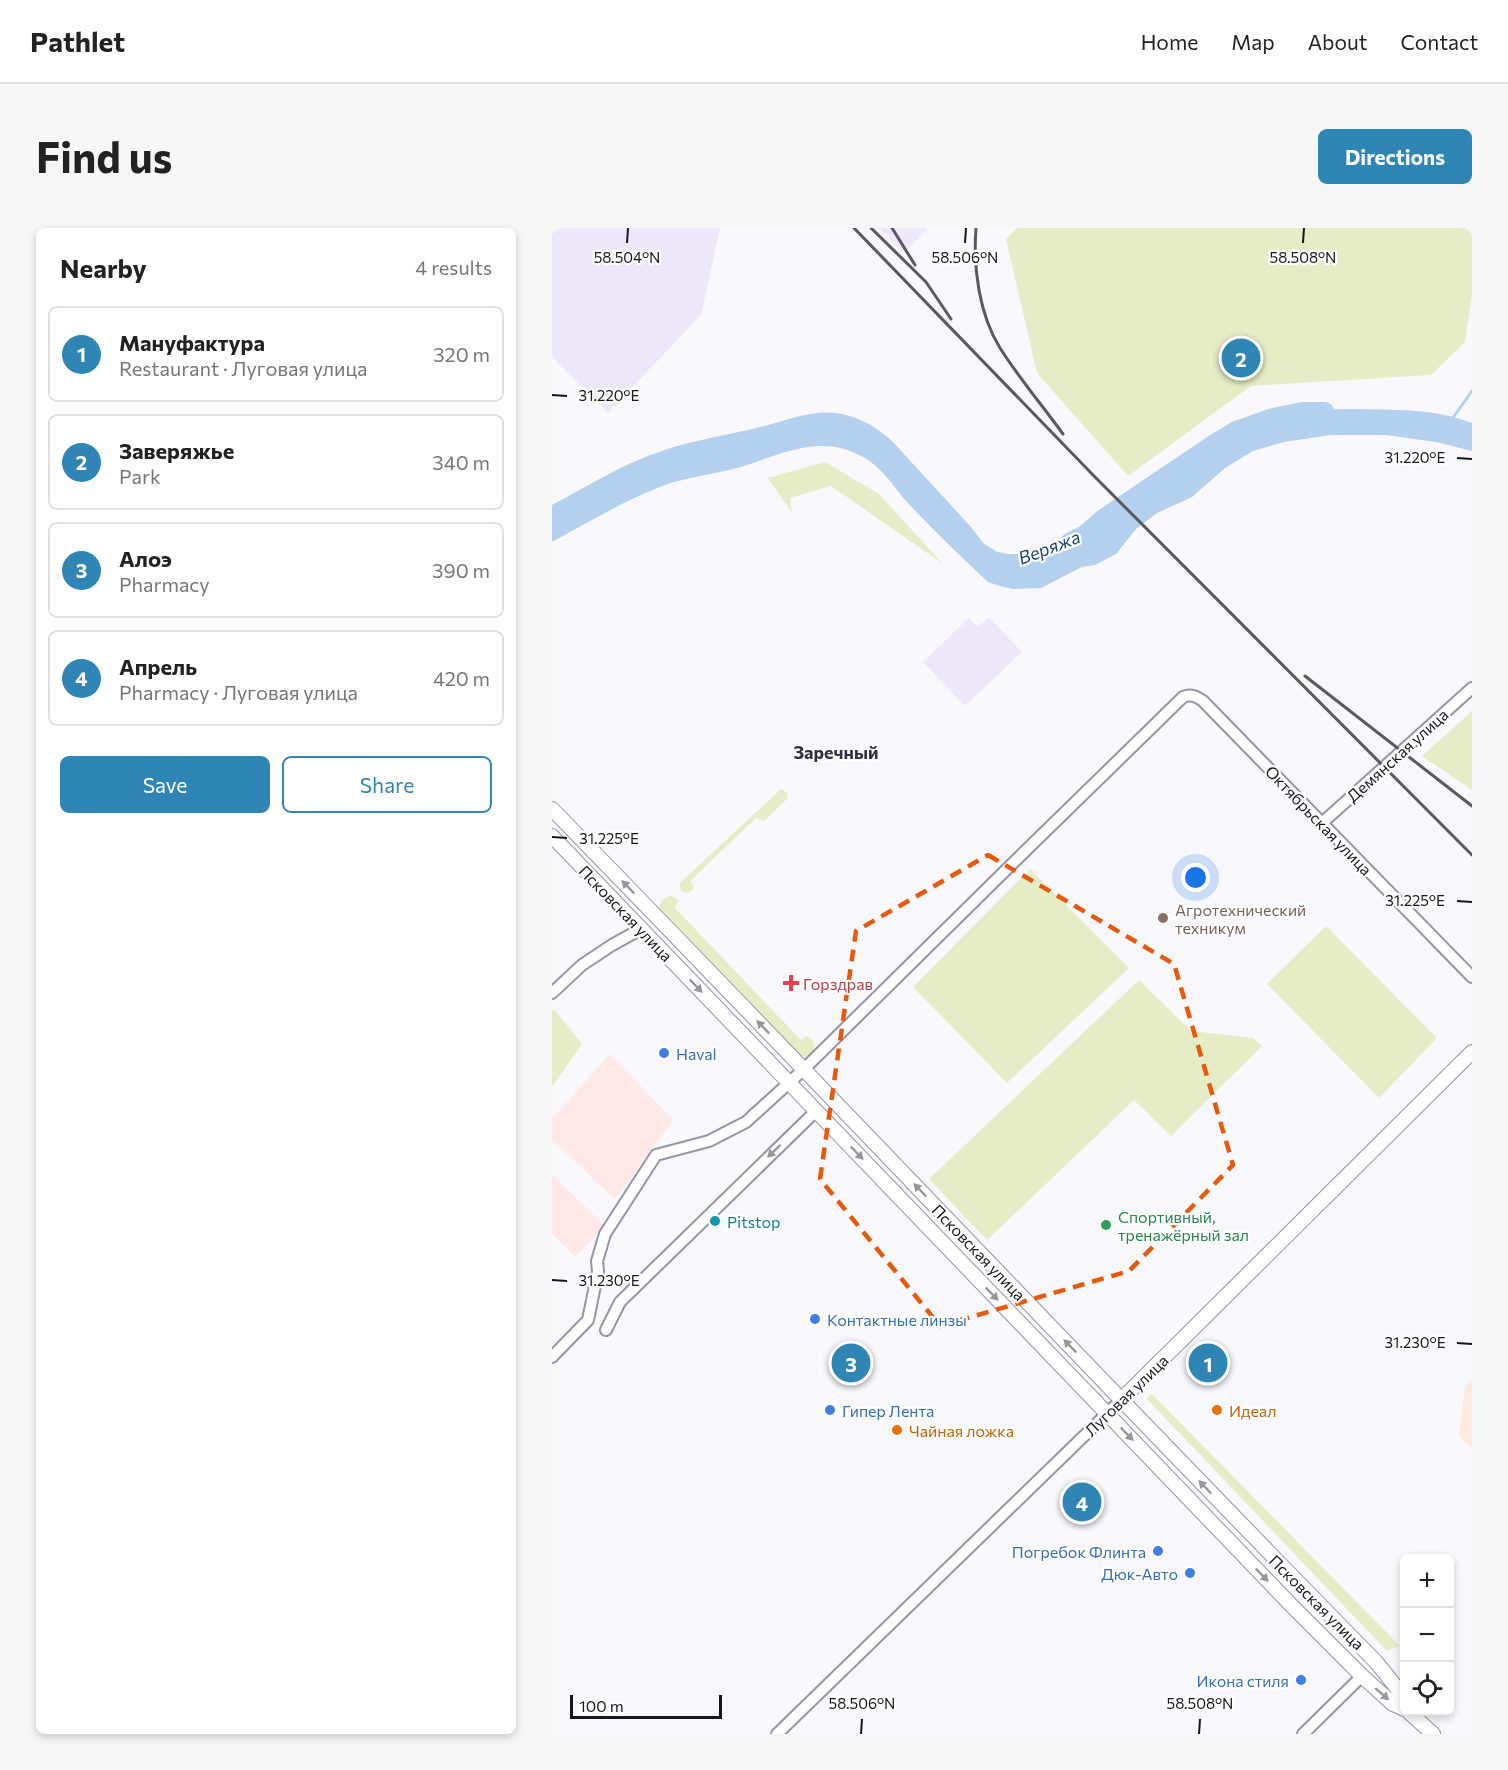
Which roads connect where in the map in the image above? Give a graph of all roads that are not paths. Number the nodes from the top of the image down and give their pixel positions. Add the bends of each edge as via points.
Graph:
1 (1472, 688) edge
2 (552, 808) edge
3 (1322, 823) junction
4 (552, 836) edge
5 (641, 929) junction
6 (1472, 977) edge
7 (552, 993) edge
8 (1472, 1052) edge
9 (803, 1070) junction
10 (790, 1083) junction
11 (816, 1111) junction
12 (606, 1330) dead end
13 (552, 1358) edge
14 (1121, 1400) junction
15 (1107, 1413) junction
16 (1307, 1592) junction
17 (1292, 1605) junction
18 (1362, 1676) junction
19 (1400, 1692) edge
20 (1400, 1707) edge
21 (1414, 1716) edge
22 (777, 1734) edge
23 (1303, 1734) edge
24 (1432, 1734) edge

1 - 3 street, Демянская улица
9 -> 2 main road, Псковская улица
3 - 6 street, Октябрьская улица
3 - 9 street, Октябрьская улица via 1203,701 1188,696
4 - 5 main road, Псковская улица
5 - 7 street via 582,965
5 -> 10 main road, Псковская улица
8 - 14 main road, Луговая улица
9 - 10 street
14 -> 9 main road, Псковская улица
10 - 11 main road, Псковская улица
10 - 13 street via 746,1122 709,1141 656,1155 605,1234 588,1320
11 -> 12 street via 620,1302
11 -> 15 main road, Псковская улица
14 - 15 street, Луговая улица
16 -> 14 main road, Псковская улица
15 -> 17 main road, Псковская улица
15 - 22 street, Луговая улица
16 - 17 main road via 1295,1591
16 - 19 main road, Псковская улица
17 - 18 main road, Псковская улица
18 -> 20 main road, Псковская улица
18 - 23 street
21 - 24 main road, Псковская улица

